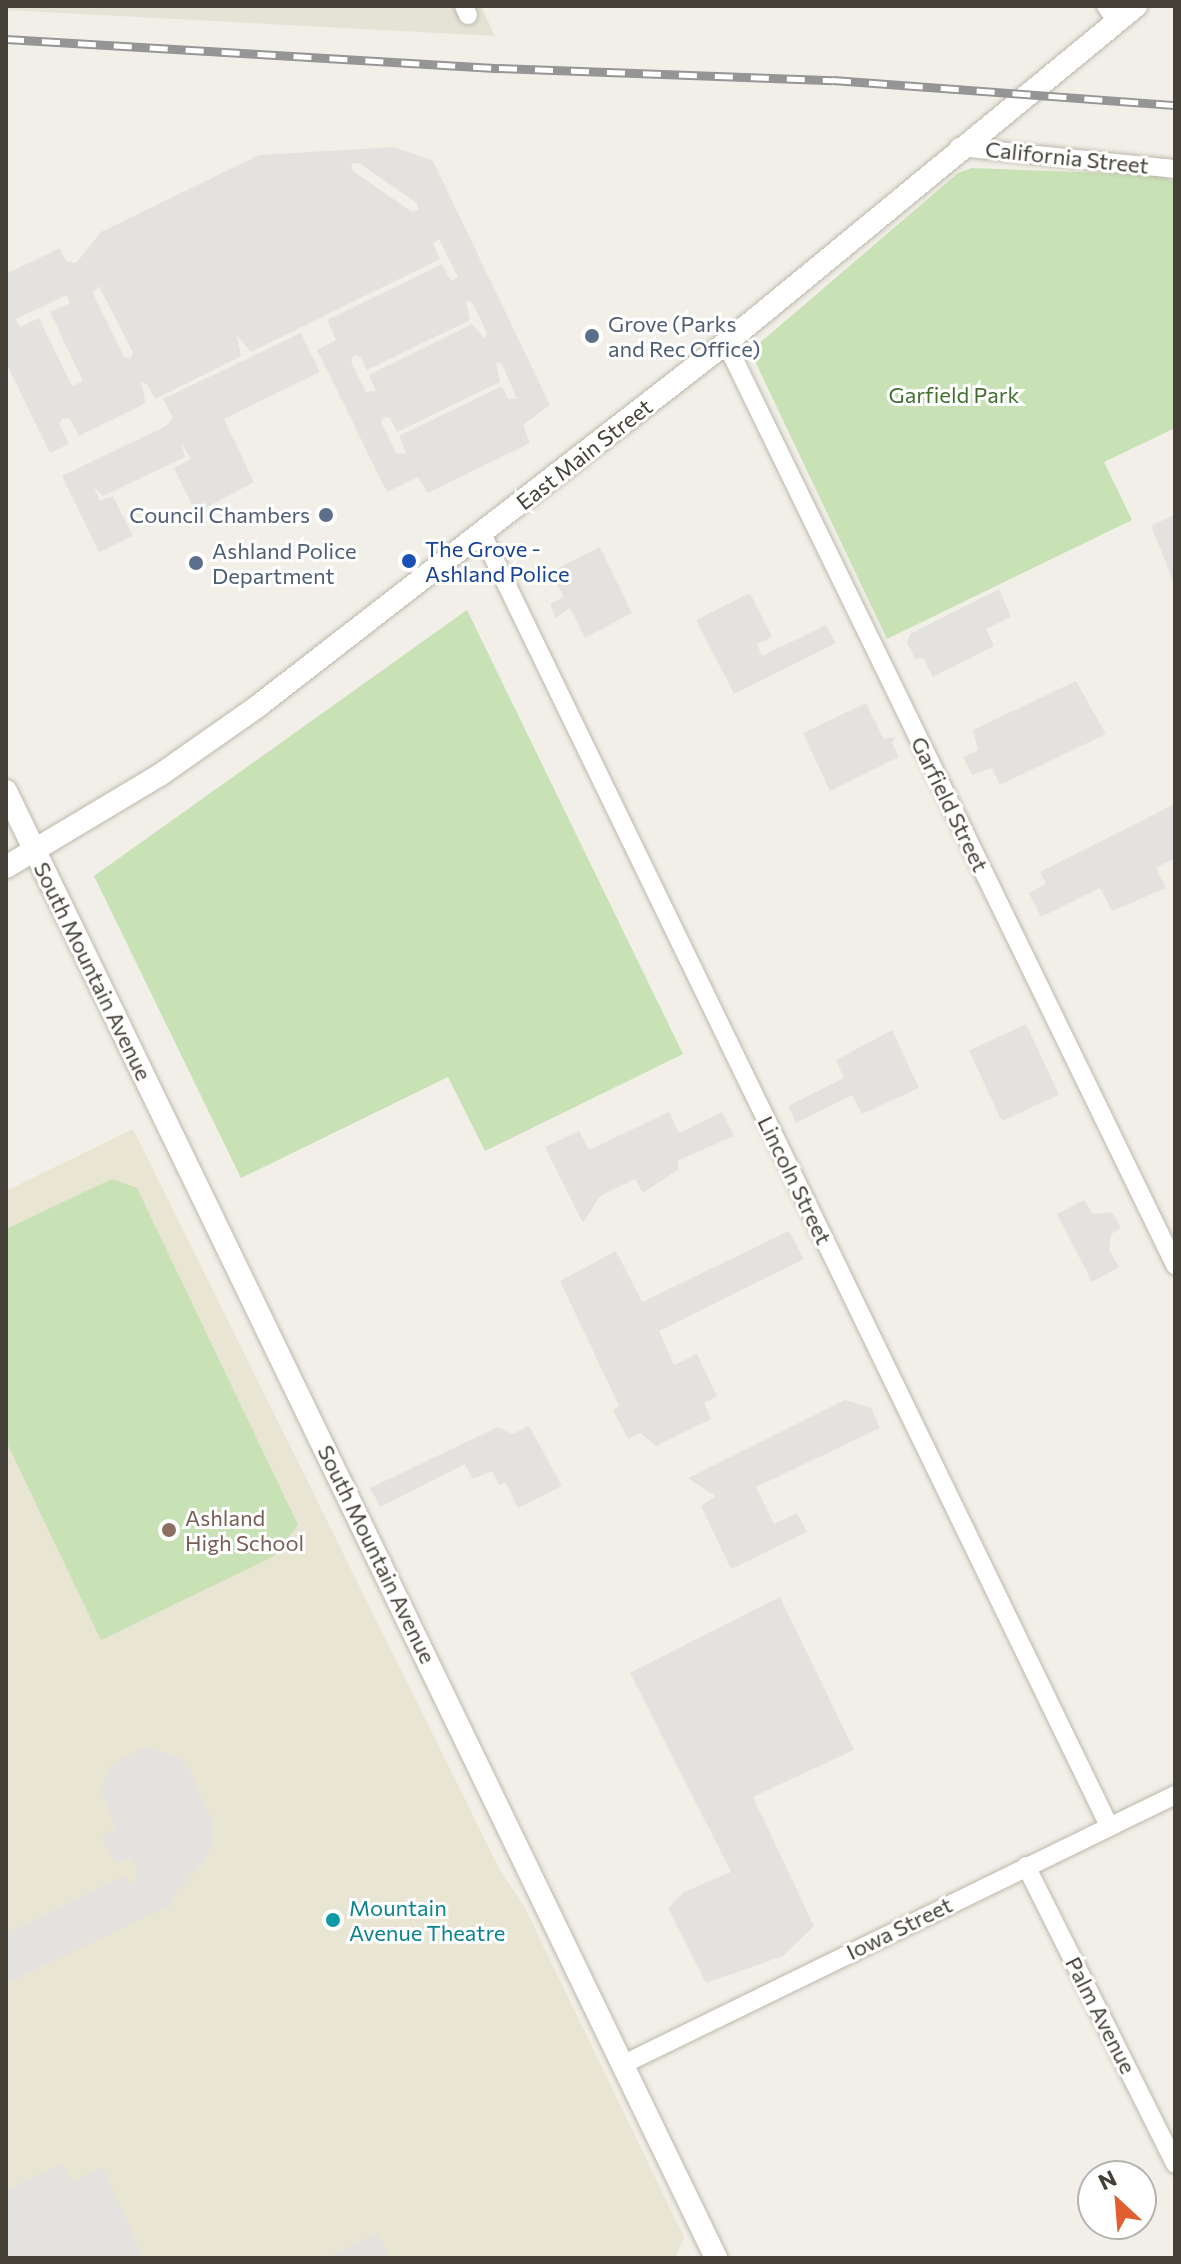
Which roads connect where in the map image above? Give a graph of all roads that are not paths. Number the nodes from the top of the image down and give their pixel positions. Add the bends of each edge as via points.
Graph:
1 (1136, 6) edge
2 (1111, 13) edge
3 (959, 147) junction
4 (1175, 169) edge
5 (726, 343) junction
6 (482, 534) junction
7 (6, 791) edge
8 (35, 851) junction
9 (6, 867) edge
10 (1173, 1255) edge
11 (1175, 1795) edge
12 (1109, 1826) junction
13 (1026, 1866) junction
14 (624, 2064) junction
15 (1175, 2164) edge
16 (716, 2258) edge

1 - 2 street, East Main Street
2 - 3 street, East Main Street
3 - 4 street, California Street
3 - 5 street, East Main Street
5 - 6 street, East Main Street
5 - 10 street, Garfield Street
6 - 8 street, East Main Street via 258,706 160,775
6 - 12 street, Lincoln Street
7 - 8 street, South Mountain Avenue
8 - 9 street, East Main Street
8 - 14 street, South Mountain Avenue
11 - 12 street, Iowa Street
12 - 13 street, Iowa Street
13 - 14 street, Iowa Street
13 - 15 street, Palm Avenue
14 - 16 street, South Mountain Avenue

